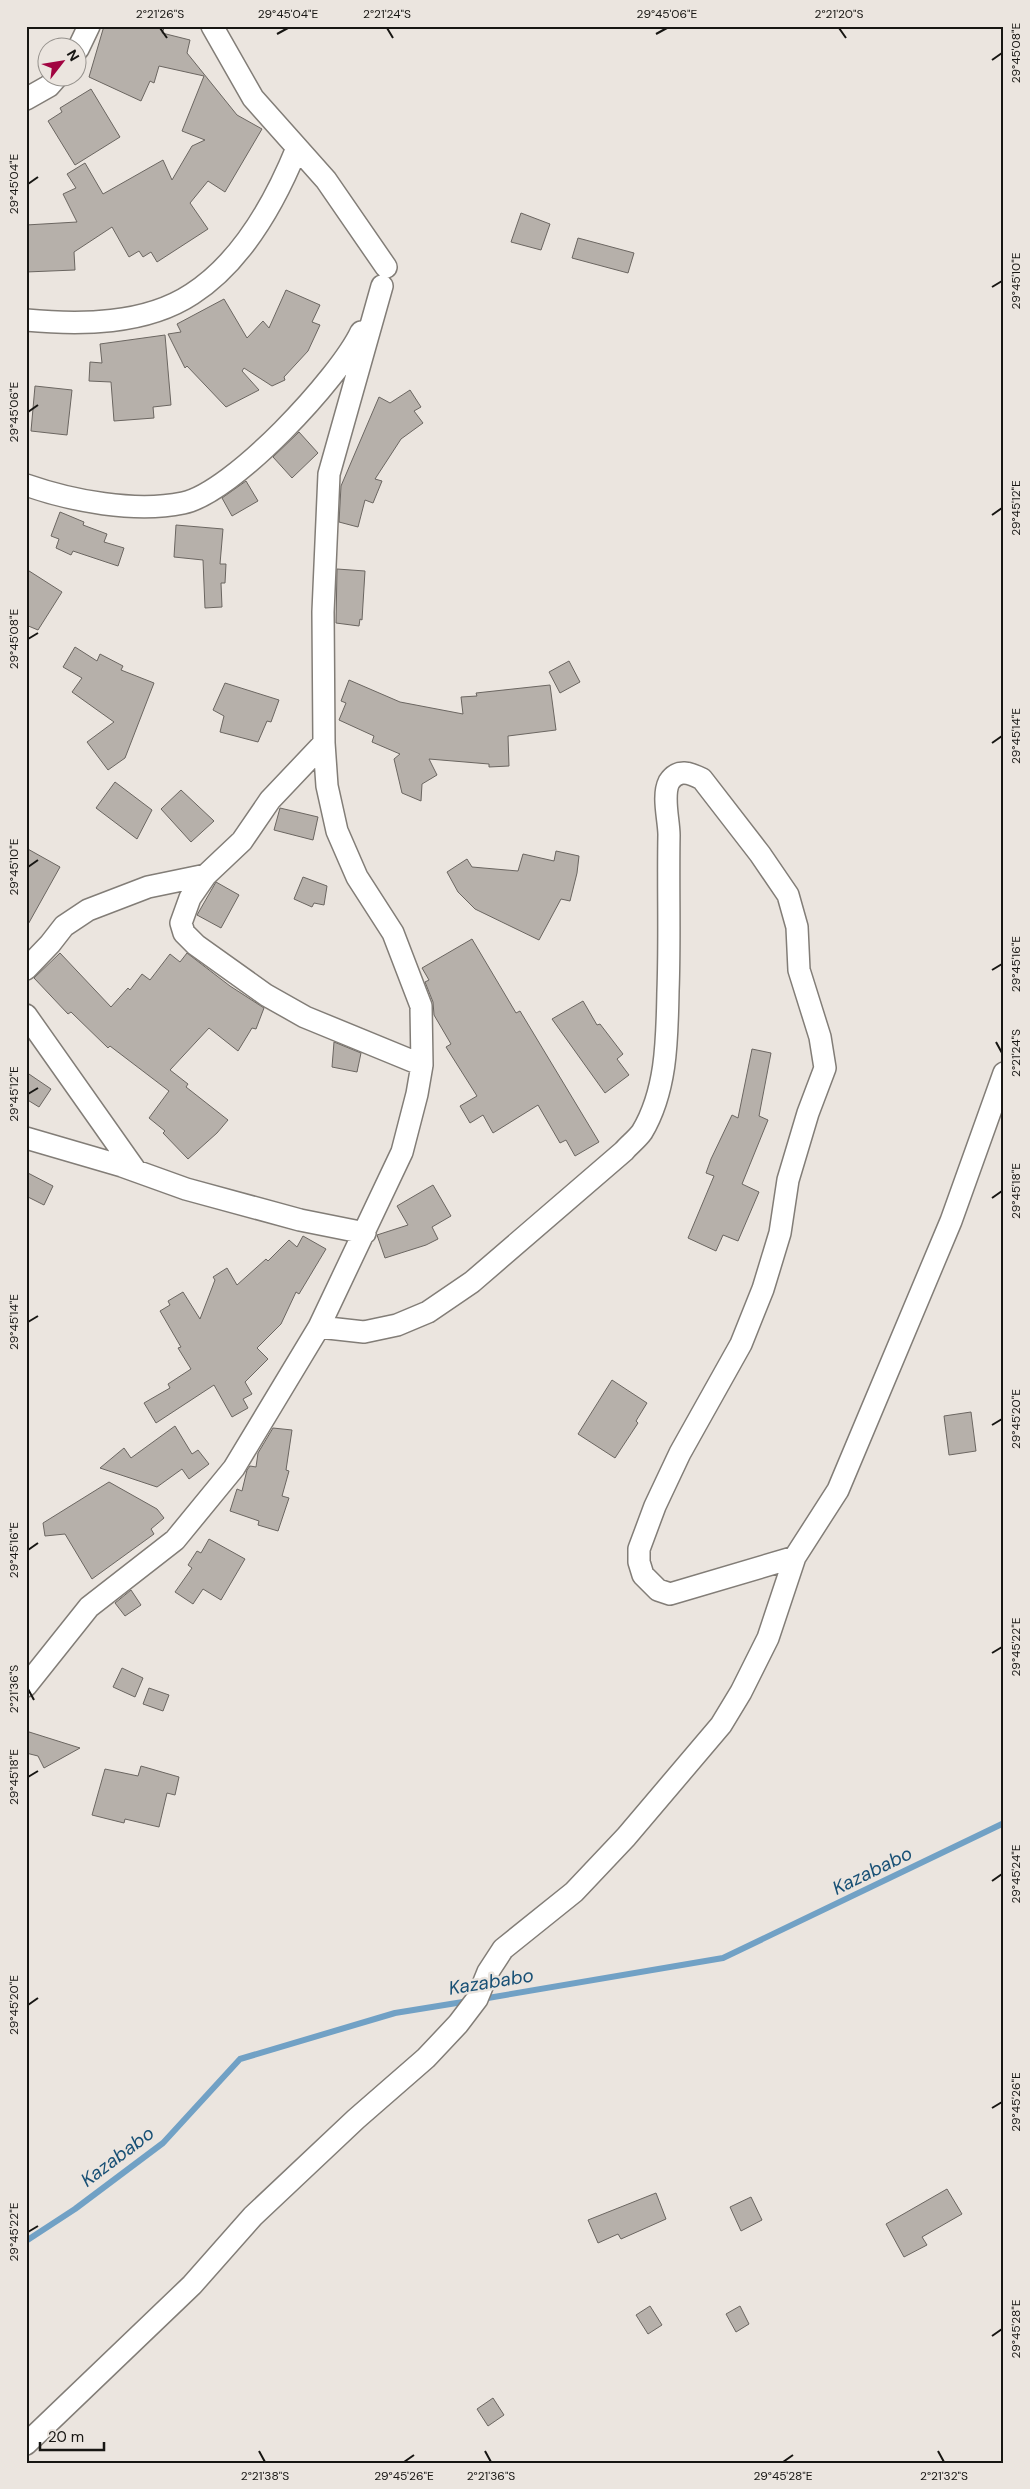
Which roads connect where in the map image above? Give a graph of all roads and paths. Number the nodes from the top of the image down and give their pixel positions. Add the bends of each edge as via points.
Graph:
1 (89, 26) edge
2 (212, 26) edge
3 (83, 38) edge
4 (45, 88) edge
5 (26, 99) edge
6 (297, 148) junction
7 (386, 267) dead end
8 (26, 320) edge
9 (26, 485) edge
10 (324, 743) junction
11 (206, 875) junction
12 (26, 969) edge
13 (26, 1015) edge
14 (422, 1065) junction
15 (1004, 1073) edge
16 (26, 1138) edge
17 (136, 1171) junction
18 (365, 1233) junction
19 (319, 1327) junction
20 (795, 1558) junction
21 (26, 1686) edge
22 (26, 2444) edge

1 - 3 street
2 - 6 street via 253,98
4 - 5 street
6 - 7 street via 326,180
6 - 8 street via 281,186 253,232 230,260 192,294 166,307 129,317 62,323
9 - 10 street via 54,494 150,508 186,503 215,489 289,426 352,350 382,286 328,474 323,612
10 - 11 street via 270,800 242,841
10 - 14 street via 327,786 336,831 357,877 393,933 421,1006
11 - 12 street via 148,887 88,910 64,926
11 - 14 street via 190,898 181,923 184,934 196,946 266,995 305,1017
13 - 17 street
14 - 18 street via 402,1152
15 - 20 street via 952,1221 838,1490
16 - 17 street
17 - 18 street via 186,1189 300,1220
18 - 19 street
19 - 20 street via 364,1332 396,1325 428,1312 472,1282 624,1152 641,1133 655,1102 666,1059 670,947 666,796 669,783 676,776 682,772 690,773 702,779 788,895 797,927 799,970 820,1037 825,1068 788,1180 780,1233 763,1289 741,1344 680,1453 655,1506 639,1549 639,1562 643,1575 658,1590 670,1594
19 - 21 street via 234,1468 175,1540 89,1607
20 - 22 street via 768,1638 741,1692 720,1725 626,1837 574,1892 503,1950 488,1972 477,1999 426,2058 253,2216 192,2285

